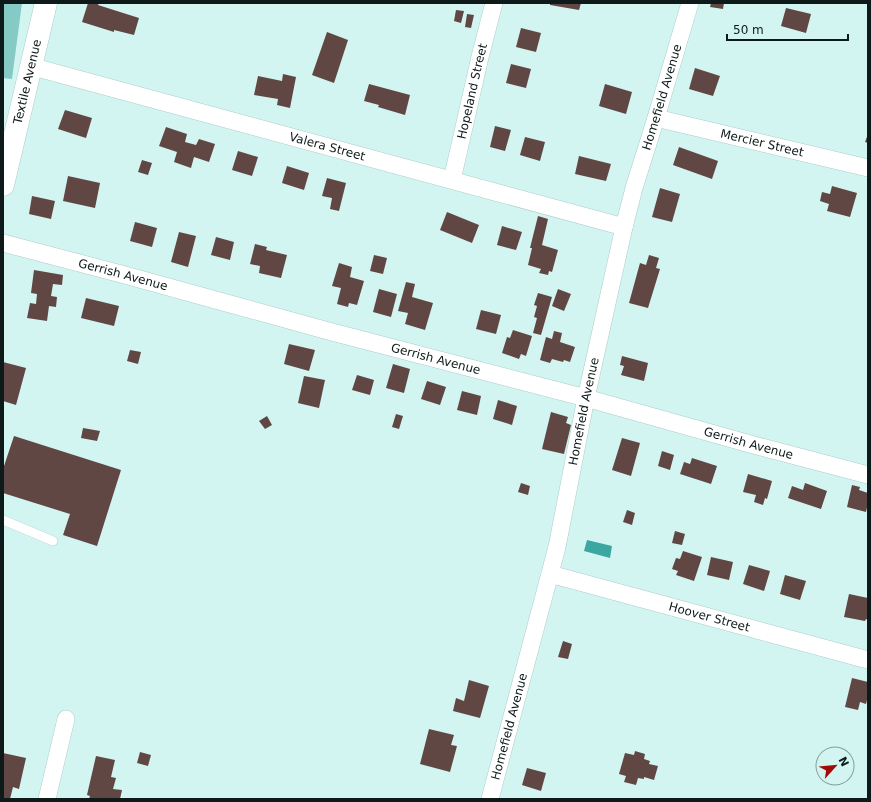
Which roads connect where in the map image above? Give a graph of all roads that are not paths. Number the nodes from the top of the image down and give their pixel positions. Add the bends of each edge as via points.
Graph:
1 (46, 3) edge
2 (494, 3) edge
3 (690, 3) edge
4 (30, 66) junction
5 (656, 118) junction
6 (868, 168) edge
7 (452, 180) junction
8 (3, 185) edge
9 (624, 227) junction
10 (3, 243) edge
11 (586, 398) junction
12 (868, 475) edge
13 (3, 520) edge
14 (53, 541) dead end
15 (550, 574) junction
16 (868, 660) edge
17 (66, 719) dead end
18 (47, 799) edge
19 (490, 799) edge

1 - 4 main road, Textile Avenue
2 - 7 street, Hopeland Street
3 - 5 street, Homefield Avenue
4 - 7 street, Valera Street
4 - 8 main road, Textile Avenue
5 - 6 street, Mercier Street
5 - 9 street, Homefield Avenue
7 - 9 street, Valera Street
9 - 11 street, Homefield Avenue
10 - 11 street, Gerrish Avenue
11 - 12 street, Gerrish Avenue
11 - 15 street, Homefield Avenue
13 - 14 lane
15 - 16 street, Hoover Street
15 - 19 street, Homefield Avenue
17 - 18 street

